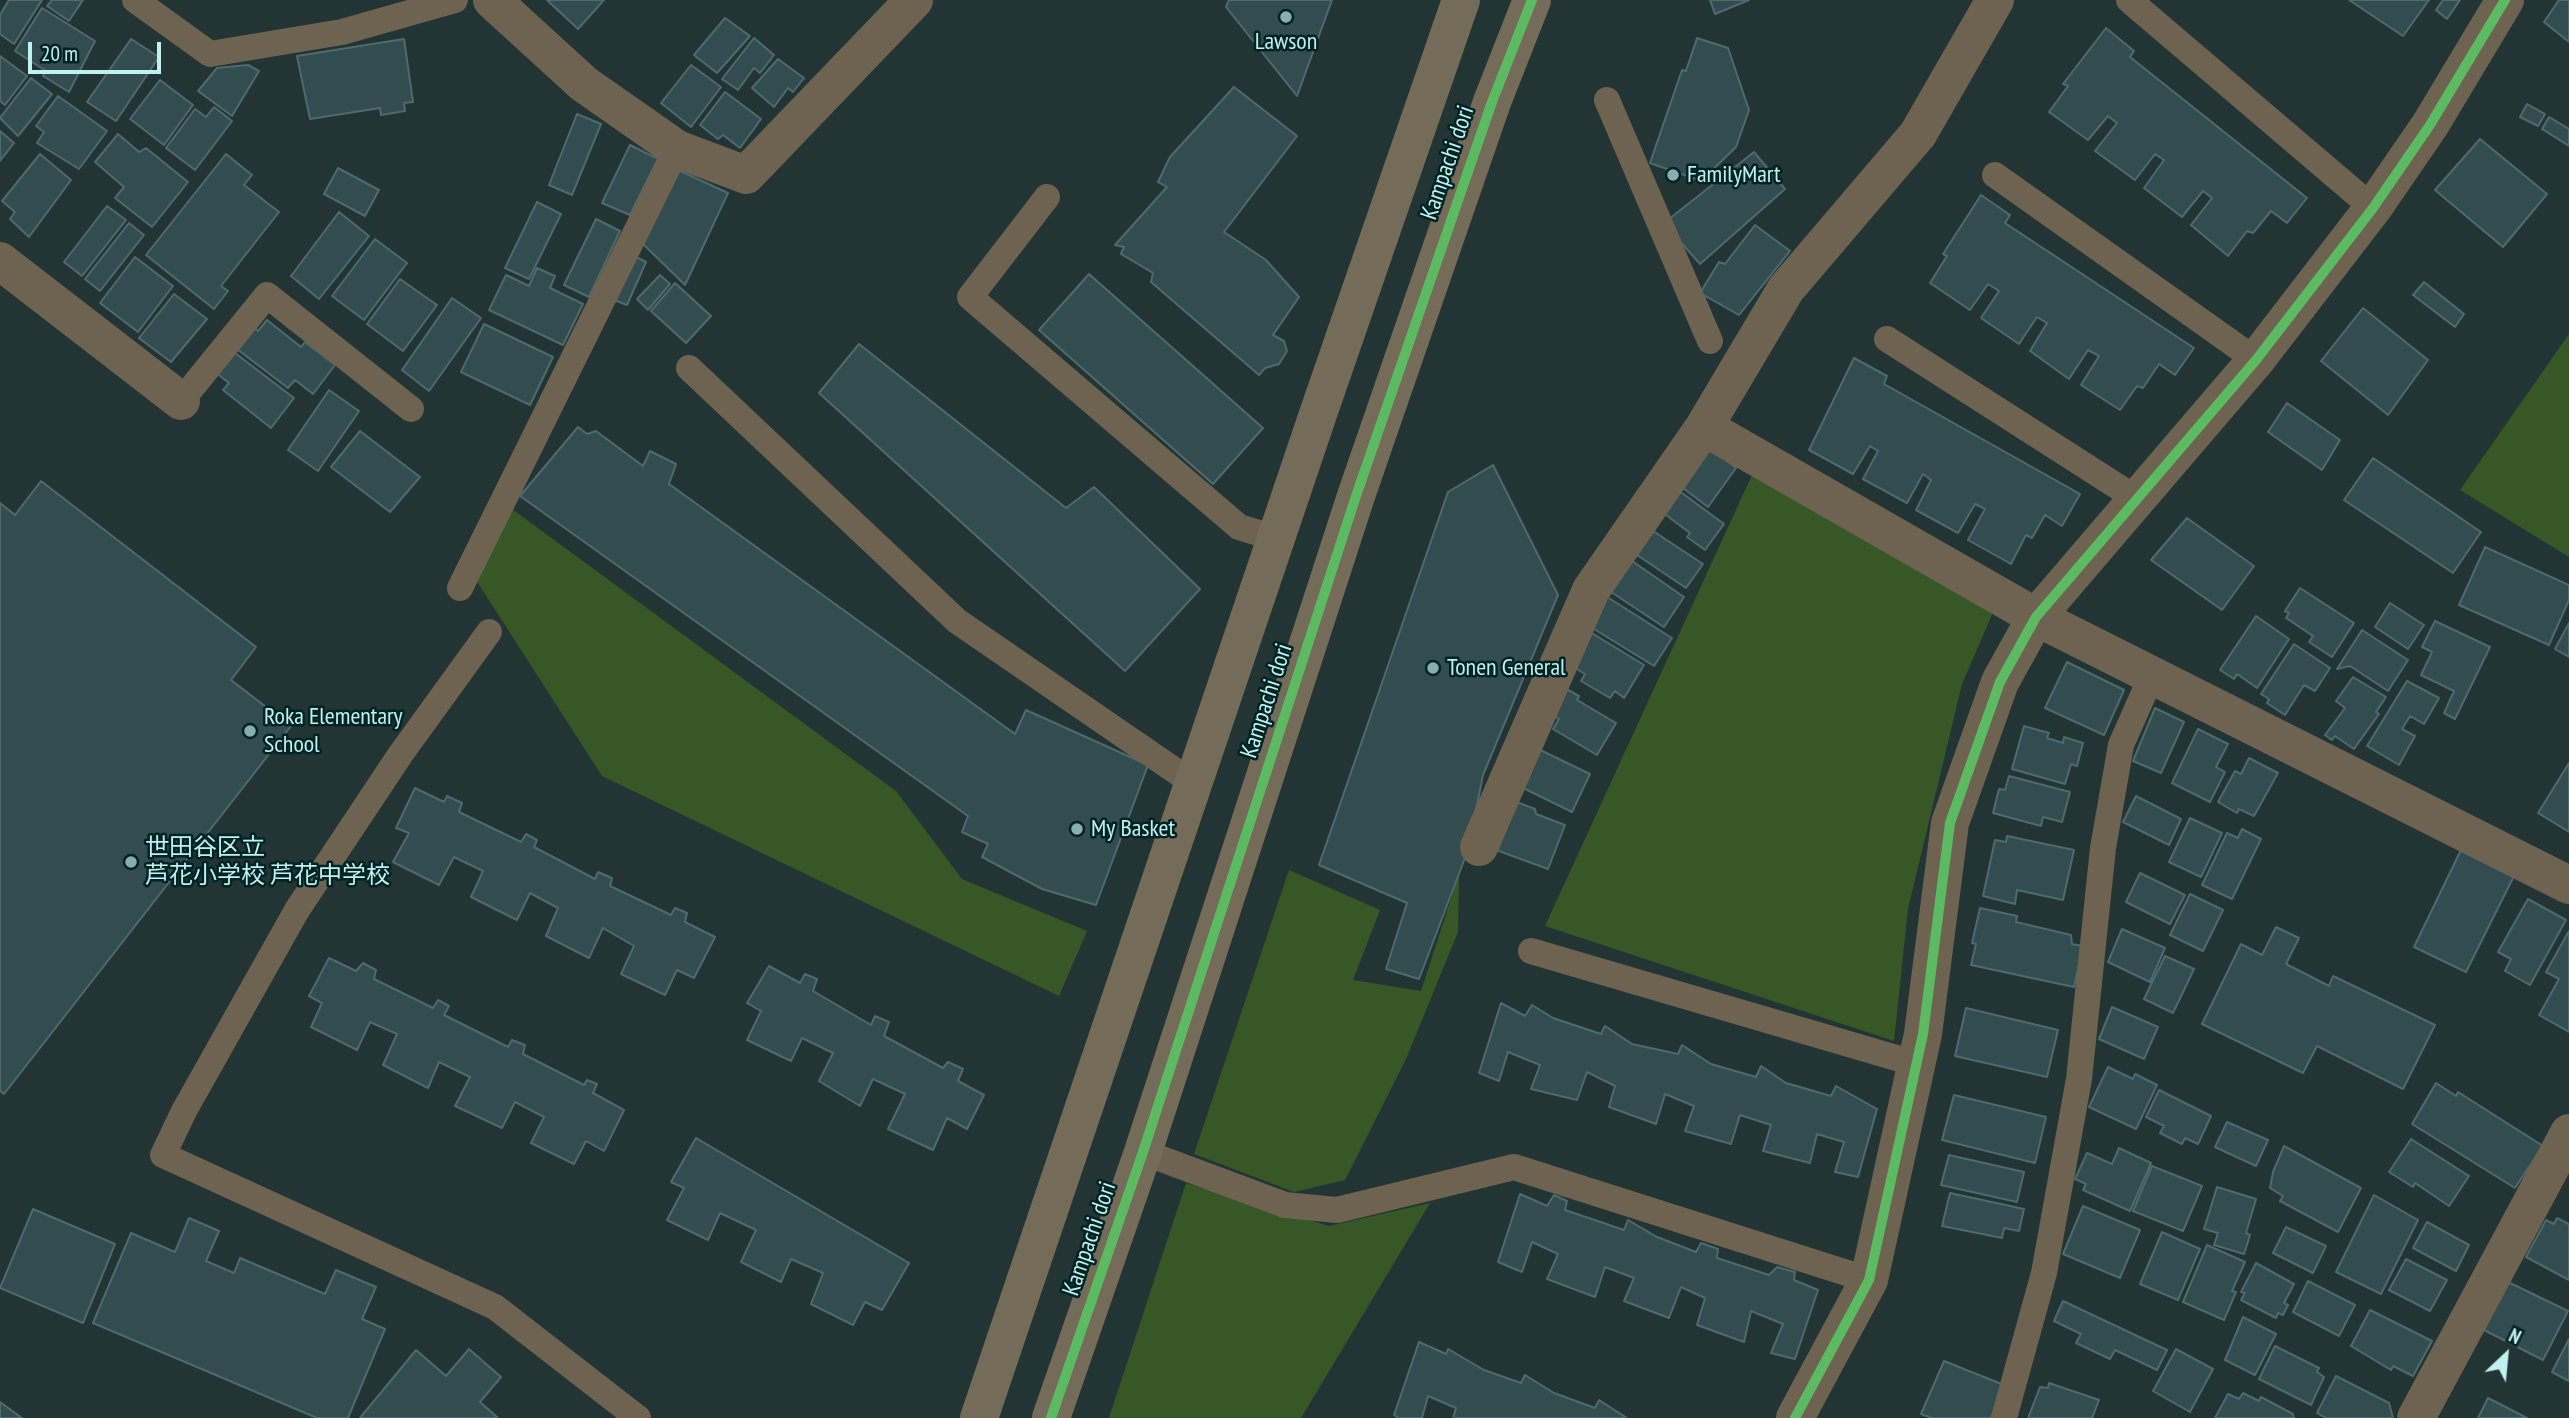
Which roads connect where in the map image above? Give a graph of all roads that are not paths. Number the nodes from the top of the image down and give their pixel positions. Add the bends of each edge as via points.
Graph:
1 (135, 0) edge
2 (455, 0) edge
3 (492, 0) edge
4 (914, 0) edge
5 (1461, 0) edge
6 (1532, 0) edge
7 (1995, 0) edge
8 (2129, 0) edge
9 (2505, 0) edge
10 (1607, 100) dead end
11 (677, 149) junction
12 (1995, 175) dead end
13 (1046, 197) dead end
14 (2373, 208) junction
15 (0, 261) edge
16 (1887, 339) dead end
17 (1710, 341) dead end
18 (2256, 360) junction
19 (689, 369) dead end
20 (181, 401) joint
21 (411, 409) dead end
22 (1704, 427) junction
23 (2137, 499) junction
24 (1275, 538) junction
25 (460, 588) dead end
26 (2036, 617) junction
27 (489, 632) dead end
28 (2152, 675) junction
29 (1193, 783) junction
30 (1479, 847) dead end
31 (2569, 885) edge
32 (1531, 951) dead end
33 (1917, 1064) junction
34 (2569, 1133) edge
35 (1143, 1152) junction
36 (1869, 1280) junction
37 (638, 1418) edge
38 (979, 1418) edge
39 (1051, 1418) edge
40 (1795, 1418) edge
41 (2004, 1418) edge
42 (2416, 1418) edge

1 - 2 lane via 210,54 342,32
3 - 11 street via 584,84
4 - 11 street via 746,175
5 - 24 main road, Kampachi dori
6 - 35 main road, Kampachi dori via 1492,102 1356,496
7 - 22 street via 1917,134 1786,289
8 - 14 lane
9 - 14 street via 2430,125
10 - 17 lane
11 - 25 lane
12 - 18 lane
13 - 24 lane via 970,297 1239,527
14 - 18 street
15 - 20 street
16 - 23 lane
18 - 23 street
19 - 29 lane via 957,621
20 - 21 lane via 267,295
22 - 26 street
22 - 30 street via 1591,590
23 - 26 street
24 - 29 main road, Kampachi dori
26 - 28 street
26 - 33 street via 2000,682 1950,823
27 - 37 lane via 297,910 163,1155 495,1307
28 - 31 street
28 - 41 lane via 2121,745 2103,848 2079,1079 2045,1273
29 - 38 main road, Kampachi dori
32 - 33 lane
33 - 36 street
34 - 42 street
35 - 36 lane via 1285,1205 1337,1210 1514,1167
35 - 39 main road, Kampachi dori
36 - 40 street

